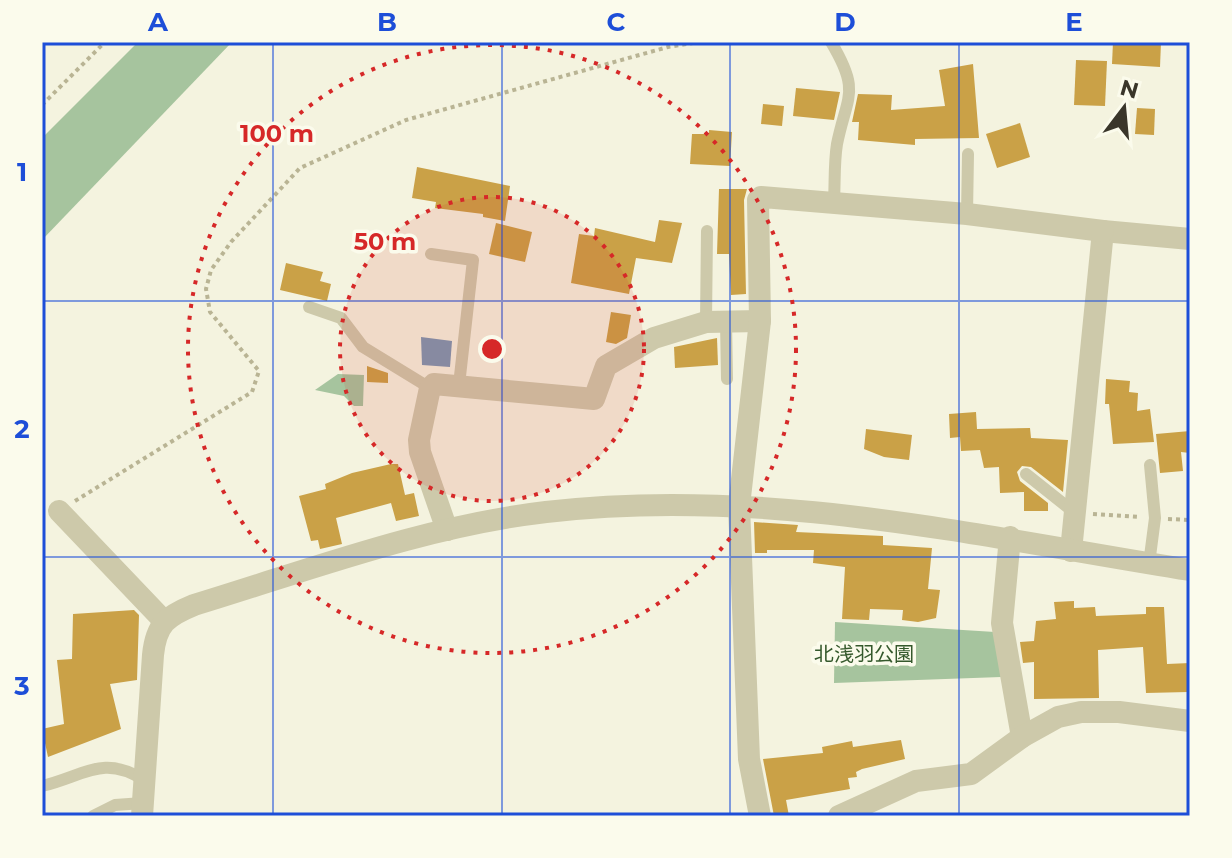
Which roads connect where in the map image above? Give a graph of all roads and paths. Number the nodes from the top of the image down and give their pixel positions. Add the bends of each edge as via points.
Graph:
1 (105, 42) edge
2 (699, 42) edge
3 (831, 42) edge
4 (42, 105) edge
5 (968, 154) dead end
6 (834, 201) junction
7 (967, 214) junction
8 (707, 231) dead end
9 (1103, 231) junction
10 (1190, 239) edge
11 (431, 254) dead end
12 (309, 307) dead end
13 (760, 321) junction
14 (716, 322) junction
15 (727, 379) dead end
16 (459, 385) junction
17 (430, 388) junction
18 (1150, 465) dead end
19 (1026, 474) dead end
20 (739, 506) junction
21 (59, 511) joint
22 (1075, 513) junction
23 (1155, 518) junction
24 (1190, 520) edge
25 (447, 530) junction
26 (1010, 537) junction
27 (1071, 551) junction
28 (1149, 564) junction
29 (1190, 570) edge
30 (163, 620) junction
31 (1190, 721) edge
32 (1022, 737) junction
33 (42, 786) edge
34 (143, 800) edge
35 (93, 816) edge
36 (760, 816) edge
37 (839, 816) edge

1 - 4 path
2 - 21 path via 406,120 300,168 231,242 211,270 206,289 210,312 259,371 252,392
3 - 6 lane via 848,77 851,99 837,144
5 - 7 lane
6 - 7 street
6 - 13 street via 758,200
7 - 9 street
8 - 14 lane
9 - 10 street
9 - 22 street
11 - 16 lane via 473,260
12 - 17 lane via 341,318 363,347
13 - 14 street
13 - 20 street
14 - 15 lane
14 - 16 street via 654,338 615,360 606,366 594,399
16 - 17 street
17 - 25 street via 419,440 423,467
18 - 23 lane
19 - 22 lane
20 - 25 street via 558,511
20 - 26 street
20 - 36 street via 749,759
21 - 30 street
22 - 23 path
22 - 27 street
23 - 24 path
23 - 28 lane
25 - 30 street via 194,605
26 - 27 street
26 - 32 street via 1002,623
27 - 28 street
28 - 29 street
30 - 34 street via 155,635
31 - 32 street via 1081,712 1058,717
32 - 37 street via 971,774 916,781
33 - 34 lane via 113,765
34 - 35 lane

